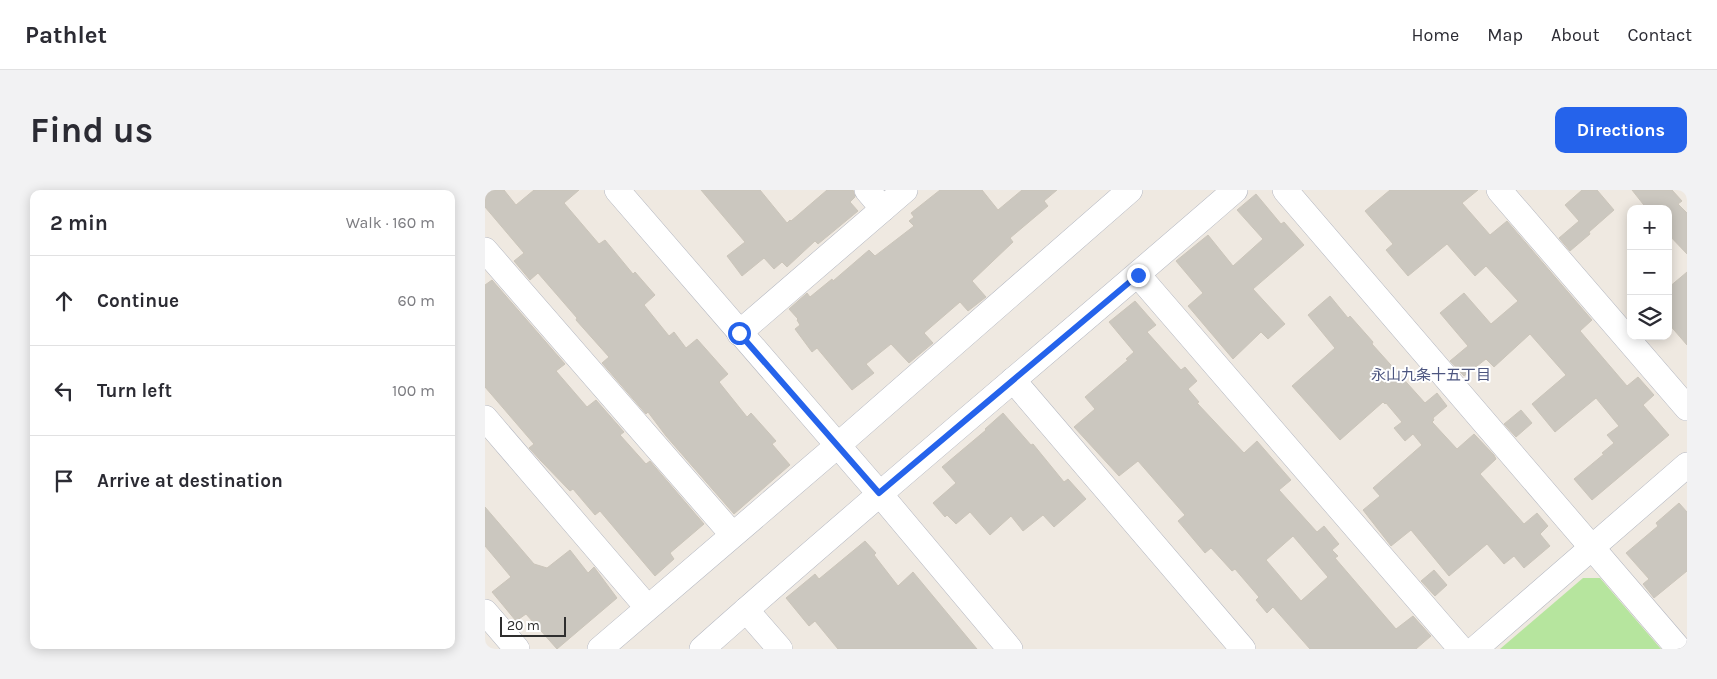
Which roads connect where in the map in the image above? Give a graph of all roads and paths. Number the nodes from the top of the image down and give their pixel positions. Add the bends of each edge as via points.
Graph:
1 (617, 190) edge
2 (867, 190) edge
3 (905, 190) edge
4 (1130, 190) edge
5 (1235, 190) edge
6 (1285, 190) edge
7 (1499, 190) edge
8 (883, 209) junction
9 (485, 250) edge
10 (1138, 275) junction
11 (739, 333) junction
12 (1013, 380) junction
13 (1687, 408) edge
14 (485, 418) edge
15 (837, 446) junction
16 (1687, 465) edge
17 (879, 493) junction
18 (732, 534) junction
19 (1591, 548) junction
20 (647, 607) junction
21 (746, 610) junction
22 (485, 612) edge
23 (517, 649) edge
24 (600, 649) edge
25 (702, 649) edge
26 (779, 649) edge
27 (1010, 649) edge
28 (1243, 649) edge
29 (1461, 649) edge
30 (1475, 649) edge
31 (1679, 649) edge

1 - 11 street
2 - 8 street
3 - 8 street
4 - 15 street
5 - 10 street
6 - 19 street
7 - 13 street
8 - 11 street
9 - 18 street
10 - 12 street
10 - 29 street
11 - 15 street
12 - 17 street
12 - 28 street
14 - 20 street
15 - 17 street
15 - 18 street
16 - 19 street
17 - 21 street
17 - 27 street
18 - 20 street
19 - 30 street
19 - 31 street
20 - 24 street
21 - 25 street
21 - 26 street
22 - 23 street

